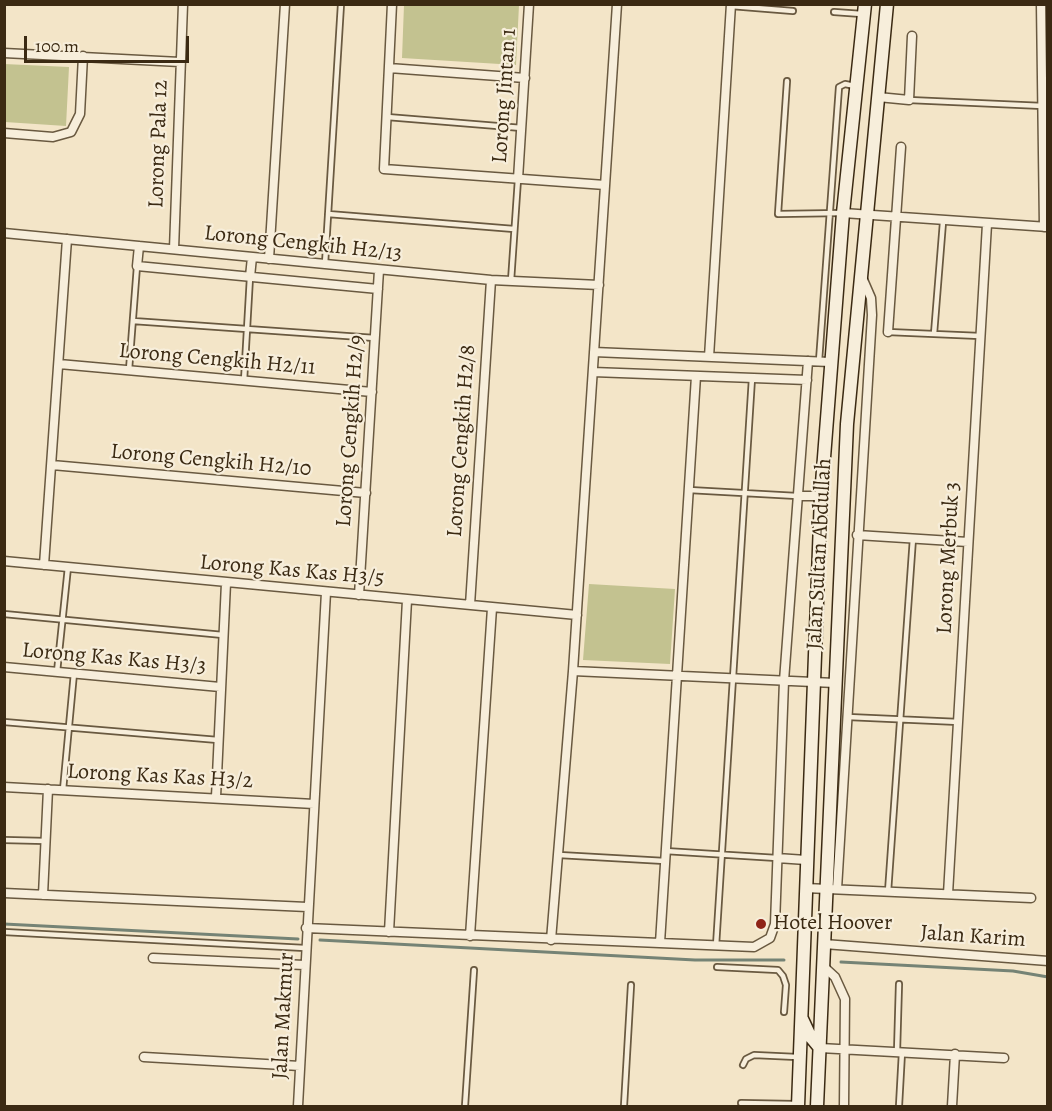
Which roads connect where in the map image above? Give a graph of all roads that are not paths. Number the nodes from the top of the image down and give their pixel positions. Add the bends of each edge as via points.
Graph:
1 (183, 4) edge
2 (285, 4) edge
3 (341, 4) edge
4 (392, 4) edge
5 (529, 4) edge
6 (617, 4) edge
7 (1041, 4) edge
8 (731, 5) edge
9 (888, 6) edge
10 (864, 8) edge
11 (793, 11) dead end
12 (834, 12) dead end
13 (912, 36) dead end
14 (4, 53) edge
15 (82, 56) junction
16 (180, 62) junction
17 (389, 68) junction
18 (525, 78) junction
19 (787, 81) dead end
20 (857, 87) junction
21 (878, 97) junction
22 (909, 100) junction
23 (1043, 106) junction
24 (386, 117) junction
25 (522, 128) junction
26 (4, 133) edge
27 (901, 147) dead end
28 (518, 179) junction
29 (605, 185) junction
30 (829, 213) junction
31 (843, 213) junction
32 (328, 214) junction
33 (867, 215) junction
34 (896, 218) junction
35 (943, 222) junction
36 (987, 224) junction
37 (1046, 227) edge
38 (514, 228) junction
39 (4, 233) edge
40 (67, 238) junction
41 (139, 246) junction
42 (174, 249) junction
43 (252, 257) junction
44 (269, 259) junction
45 (325, 264) junction
46 (137, 266) junction
47 (380, 270) junction
48 (861, 274) junction
49 (250, 277) junction
50 (491, 280) junction
51 (510, 281) junction
52 (598, 285) junction
53 (378, 289) junction
54 (133, 321) junction
55 (247, 329) junction
56 (888, 332) joint
57 (934, 334) junction
58 (980, 336) junction
59 (376, 339) junction
60 (594, 352) junction
61 (709, 357) junction
62 (808, 361) junction
63 (824, 362) junction
64 (59, 364) junction
65 (129, 370) junction
66 (593, 372) junction
67 (696, 376) junction
68 (752, 378) junction
69 (807, 380) junction
70 (244, 381) junction
71 (372, 392) junction
72 (52, 465) junction
73 (689, 490) junction
74 (366, 493) junction
75 (744, 493) junction
76 (798, 496) junction
77 (822, 496) junction
78 (857, 535) junction
79 (913, 538) junction
80 (968, 542) junction
81 (4, 561) edge
82 (44, 565) junction
83 (68, 567) junction
84 (226, 583) junction
85 (326, 592) junction
86 (359, 595) junction
87 (407, 600) junction
88 (470, 605) junction
89 (492, 608) junction
90 (4, 614) edge
91 (577, 615) junction
92 (62, 620) junction
93 (223, 635) junction
94 (4, 667) edge
95 (573, 671) junction
96 (57, 672) junction
97 (74, 673) junction
98 (678, 676) junction
99 (733, 679) junction
100 (784, 681) junction
101 (814, 683) junction
102 (835, 683) junction
103 (220, 687) junction
104 (847, 717) junction
105 (901, 719) junction
106 (4, 722) edge
107 (959, 722) junction
108 (69, 727) junction
109 (218, 740) junction
110 (4, 787) edge
111 (48, 789) junction
112 (63, 790) junction
113 (216, 797) junction
114 (314, 804) junction
115 (4, 840) edge
116 (46, 842) junction
117 (666, 851) junction
118 (720, 854) junction
119 (558, 855) junction
120 (777, 858) junction
121 (806, 860) junction
122 (665, 861) junction
123 (804, 888) junction
124 (831, 889) junction
125 (888, 892) junction
126 (4, 893) edge
127 (948, 894) junction
128 (43, 895) junction
129 (1031, 898) dead end
130 (307, 907) junction
131 (306, 928) junction
132 (4, 932) edge
133 (389, 932) junction
134 (470, 936) junction
135 (551, 940) junction
136 (660, 944) junction
137 (824, 944) junction
138 (716, 946) junction
139 (305, 948) junction
140 (153, 958) dead end
141 (1047, 961) edge
142 (304, 965) junction
143 (823, 966) junction
144 (717, 967) dead end
145 (474, 970) dead end
146 (899, 984) dead end
147 (631, 985) dead end
148 (785, 1004) junction
149 (801, 1010) junction
150 (784, 1012) dead end
151 (820, 1048) junction
152 (846, 1050) junction
153 (899, 1052) junction
154 (954, 1054) junction
155 (144, 1057) dead end
156 (800, 1058) junction
157 (1004, 1058) dead end
158 (743, 1065) dead end
159 (300, 1066) junction
160 (799, 1078) junction
161 (741, 1102) dead end
162 (798, 1105) edge
163 (298, 1107) edge
164 (465, 1107) edge
165 (624, 1107) edge
166 (817, 1107) edge
167 (844, 1107) edge
168 (899, 1107) edge
169 (952, 1107) edge

1 - 16 street, Lorong Pala 12
2 - 44 street
3 - 32 lane
4 - 17 street, Lorong Jintan 1
5 - 18 street, Lorong Jintan 1
6 - 29 street
7 - 23 street
8 - 11 lane
8 - 61 street
9 - 21 main road, Jalan Sultan Abdullah
10 - 12 lane
10 - 20 main road, Jalan Sultan Abdullah
13 - 22 street
14 - 15 street
15 - 16 street
15 - 26 street via 80,114 71,132 53,137
16 - 42 street, Lorong Pala 12
17 - 18 street
17 - 24 street, Lorong Jintan 1
18 - 25 street, Lorong Jintan 1
19 - 30 lane via 778,214
20 - 30 lane via 839,87
20 - 31 main road, Jalan Sultan Abdullah
21 - 22 street
21 - 33 main road, Jalan Sultan Abdullah
22 - 23 lane
23 - 37 street
24 - 25 lane
24 - 28 street, Lorong Jintan 1 via 384,169
25 - 28 street, Lorong Jintan 1
27 - 34 street
28 - 29 street
28 - 38 lane
29 - 52 street
30 - 31 lane
30 - 63 lane
31 - 33 street
31 - 63 main road, Jalan Sultan Abdullah
32 - 38 lane
32 - 45 lane
33 - 34 street
33 - 48 main road, Jalan Sultan Abdullah
34 - 35 street
34 - 56 street
35 - 36 street
35 - 57 lane
36 - 37 street
36 - 58 street, Lorong Merbuk 3
38 - 51 lane
39 - 40 street, Lorong Cengkih H2/13
40 - 41 street, Lorong Cengkih H2/13
40 - 64 street
41 - 42 street, Lorong Cengkih H2/13
41 - 46 street
42 - 43 street, Lorong Cengkih H2/13
43 - 44 street, Lorong Cengkih H2/13
43 - 49 street
44 - 45 street, Lorong Cengkih H2/13
45 - 47 street, Lorong Cengkih H2/13
46 - 49 street
46 - 54 lane
47 - 50 street, Lorong Cengkih H2/13
47 - 53 street, Lorong Cengkih H2/9
48 - 78 street via 871,298 872,315
48 - 102 main road, Jalan Sultan Abdullah via 847,424
49 - 53 street
49 - 55 lane
50 - 51 street, Lorong Cengkih H2/13
50 - 88 street, Lorong Cengkih H2/8
51 - 52 street, Lorong Cengkih H2/13
52 - 60 street
53 - 59 street, Lorong Cengkih H2/9
54 - 55 lane
54 - 65 lane
55 - 59 lane
55 - 70 lane
56 - 57 lane
57 - 58 lane
58 - 80 street, Lorong Merbuk 3
59 - 71 street, Lorong Cengkih H2/9
60 - 61 street
60 - 66 street
61 - 62 street
62 - 63 street
62 - 69 street
63 - 77 main road, Jalan Sultan Abdullah
64 - 65 street, Lorong Cengkih H2/11
64 - 72 street
65 - 70 street, Lorong Cengkih H2/11
66 - 67 street
66 - 91 street
67 - 68 street
67 - 73 street
68 - 69 street
68 - 75 lane
69 - 76 street
70 - 71 street, Lorong Cengkih H2/11
71 - 74 street, Lorong Cengkih H2/9
72 - 74 street, Lorong Cengkih H2/10
72 - 82 street
73 - 75 lane
73 - 98 street
74 - 86 street, Lorong Cengkih H2/9
75 - 76 lane
75 - 99 lane
76 - 77 street
76 - 100 street
77 - 101 main road, Jalan Sultan Abdullah
78 - 79 street
78 - 104 street
79 - 80 street
79 - 105 lane
80 - 107 street, Lorong Merbuk 3
81 - 82 street, Lorong Kas Kas H3/5
82 - 83 street, Lorong Kas Kas H3/5
83 - 84 street, Lorong Kas Kas H3/5
83 - 92 lane
84 - 85 street, Lorong Kas Kas H3/5
84 - 93 street
85 - 86 street, Lorong Kas Kas H3/5
85 - 114 street, Jalan Makmur
86 - 87 street, Lorong Kas Kas H3/5
87 - 88 street, Lorong Kas Kas H3/5
87 - 133 street
88 - 89 street, Lorong Kas Kas H3/5
89 - 91 street, Lorong Kas Kas H3/5
89 - 134 street
90 - 92 lane
91 - 95 street
92 - 93 lane
92 - 96 lane
93 - 103 street
94 - 96 street, Lorong Kas Kas H3/3
95 - 98 street
95 - 119 street
96 - 97 street, Lorong Kas Kas H3/3
97 - 103 street, Lorong Kas Kas H3/3
97 - 108 lane
98 - 99 street
98 - 117 street
99 - 100 street
99 - 118 lane
100 - 101 street
100 - 120 street
101 - 102 street
101 - 121 main road, Jalan Sultan Abdullah
102 - 124 main road, Jalan Sultan Abdullah
103 - 109 street
104 - 105 lane
104 - 124 street
105 - 107 lane
105 - 125 lane
106 - 108 lane
107 - 127 street, Lorong Merbuk 3
108 - 109 lane
108 - 112 lane
109 - 113 street
110 - 111 street, Lorong Kas Kas H3/2
111 - 112 street, Lorong Kas Kas H3/2
111 - 116 street
112 - 113 street, Lorong Kas Kas H3/2
113 - 114 street, Lorong Kas Kas H3/2
114 - 130 street, Jalan Makmur
115 - 116 lane
116 - 128 street
117 - 118 lane
117 - 122 street
118 - 120 lane
118 - 138 lane
119 - 122 lane
119 - 135 street
120 - 121 street
120 - 138 street via 775,924 770,938 754,947
121 - 123 main road, Jalan Sultan Abdullah
122 - 136 street
123 - 124 street
123 - 149 main road, Jalan Sultan Abdullah
124 - 125 street
124 - 137 main road, Jalan Sultan Abdullah
125 - 127 street
126 - 128 street
127 - 129 street
128 - 130 street
130 - 131 street, Jalan Makmur
131 - 133 street
131 - 139 street, Jalan Makmur
132 - 139 lane
133 - 134 street
134 - 135 street
135 - 136 street
136 - 138 street
137 - 141 street, Jalan Karim
137 - 143 main road, Jalan Sultan Abdullah
139 - 142 street, Jalan Makmur
140 - 142 street
142 - 159 street, Jalan Makmur
143 - 151 main road, Jalan Sultan Abdullah
143 - 152 street via 835,977 845,999
144 - 148 lane via 778,970 786,985
145 - 164 lane
146 - 153 lane
147 - 165 lane
148 - 149 lane
148 - 150 lane
149 - 151 main road via 810,1036
149 - 156 main road, Jalan Sultan Abdullah
151 - 152 street
151 - 160 main road via 809,1056
151 - 166 main road, Jalan Sultan Abdullah
152 - 153 street
152 - 167 street
153 - 154 street
153 - 168 lane
154 - 157 street
154 - 169 street
155 - 159 street
156 - 158 lane via 754,1055
156 - 160 main road, Jalan Sultan Abdullah
159 - 163 street, Jalan Makmur
160 - 162 main road, Jalan Sultan Abdullah
161 - 162 lane

